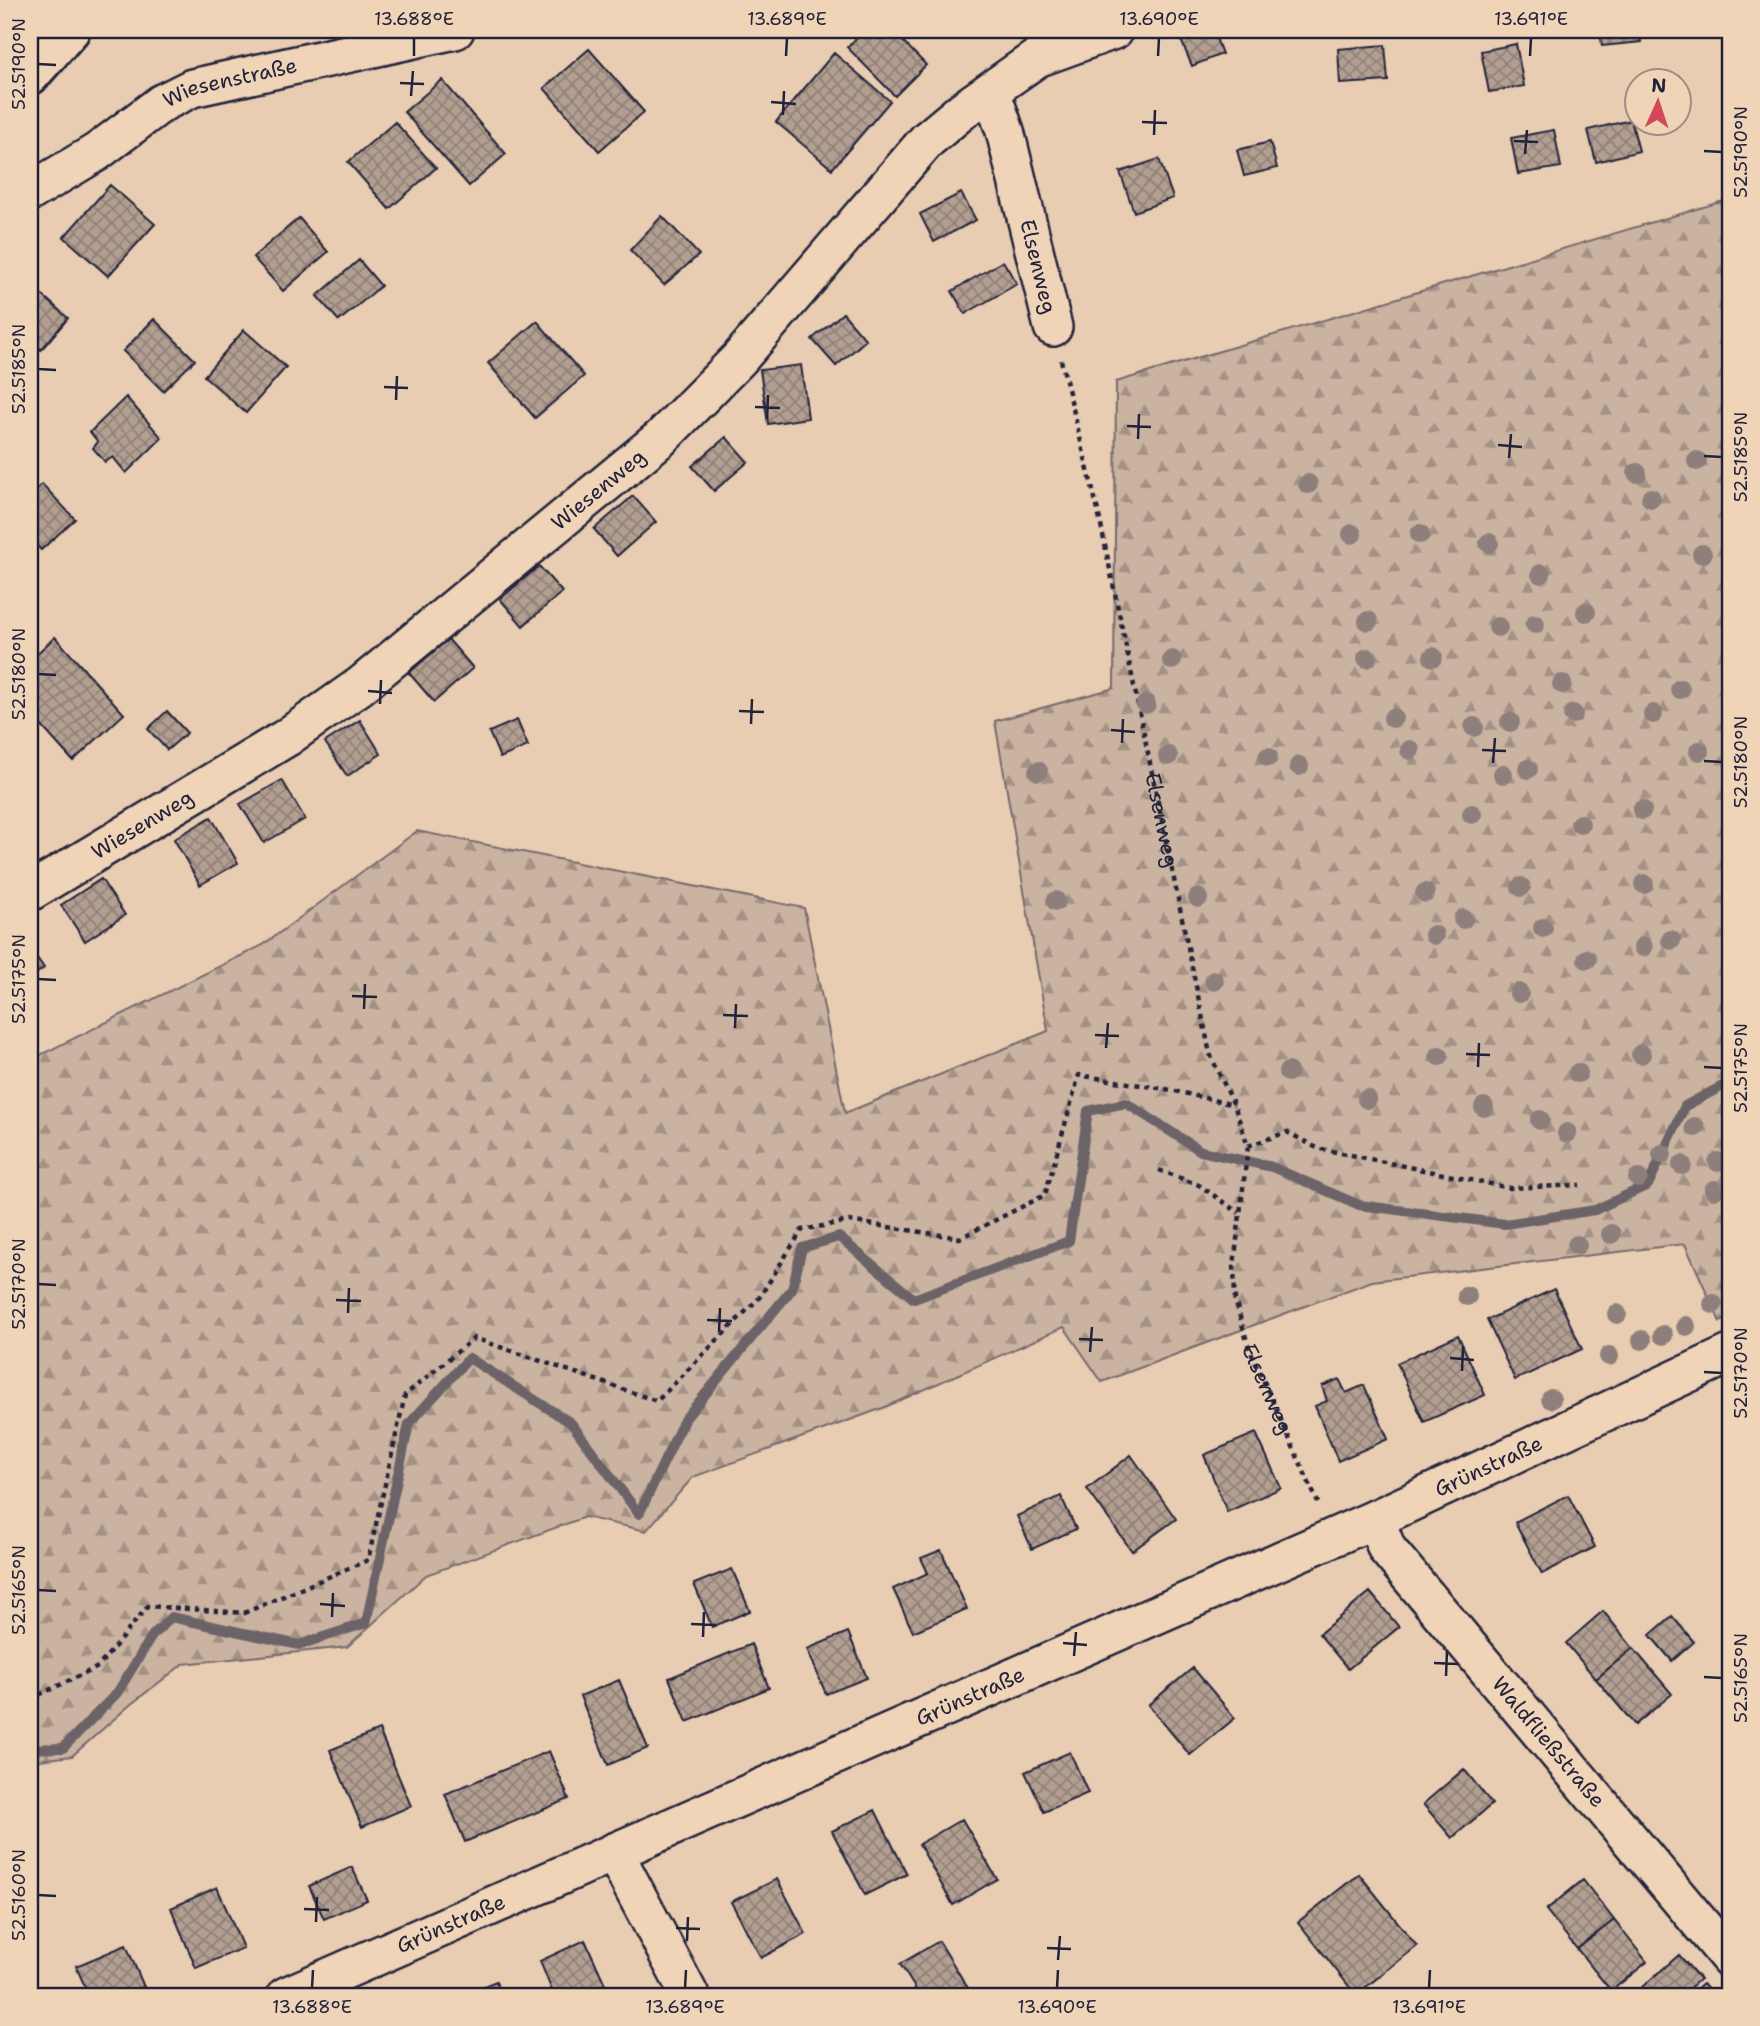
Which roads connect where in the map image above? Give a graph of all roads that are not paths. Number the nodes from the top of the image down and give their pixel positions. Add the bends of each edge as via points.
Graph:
1 (70, 30) edge
2 (455, 30) edge
3 (1114, 30) edge
4 (30, 75) edge
5 (991, 91) junction
6 (30, 191) edge
7 (1053, 327) road end
8 (30, 892) edge
9 (1730, 1354) edge
10 (1374, 1519) junction
11 (614, 1852) junction
12 (1730, 1959) edge
13 (286, 1996) edge
14 (690, 1996) edge

1 - 4 street
2 - 6 street, Wiesenstraße via 192,88
3 - 5 street, Wiesenweg via 1037,58
5 - 7 street, Elsenweg
5 - 8 street, Wiesenweg via 927,140 739,359 661,438 360,685 274,746
9 - 10 street, Grünstraße
10 - 11 street, Grünstraße
10 - 12 street, Waldfließstraße via 1387,1549
11 - 13 street, Grünstraße
11 - 14 street

